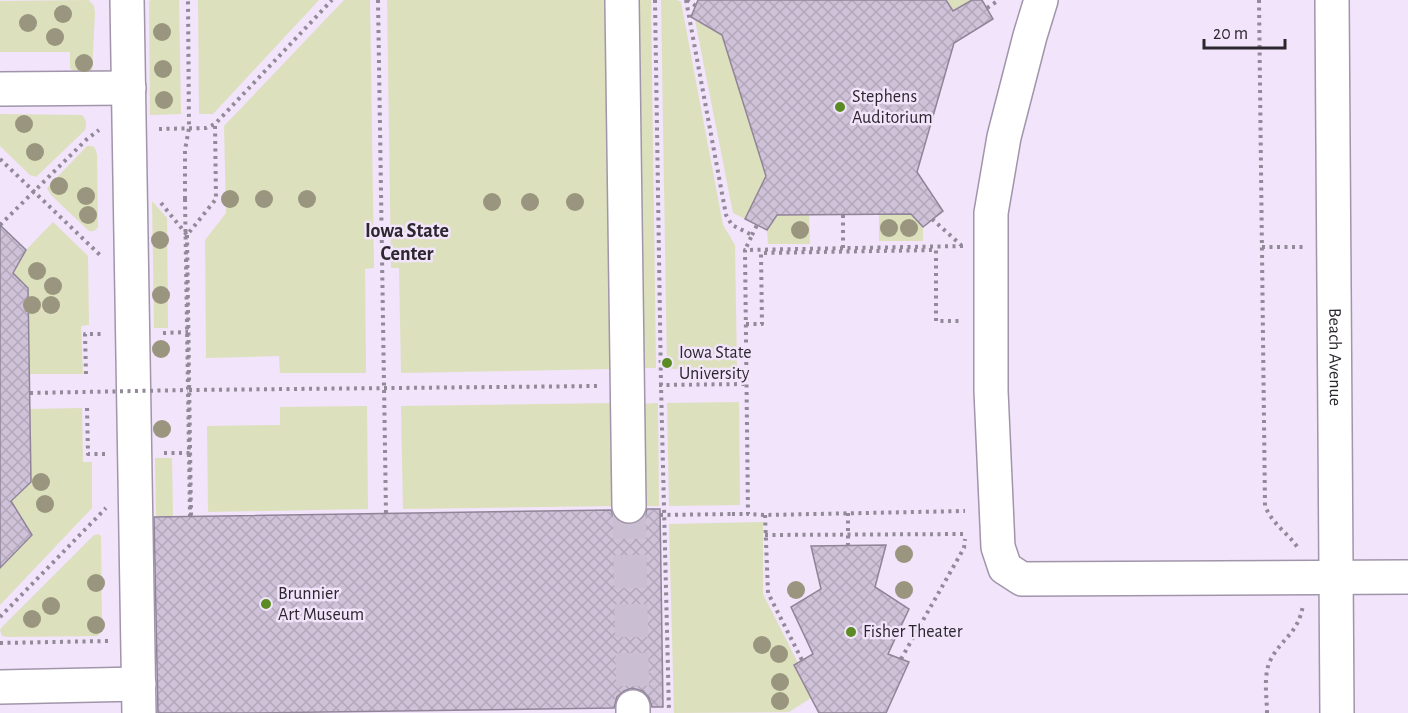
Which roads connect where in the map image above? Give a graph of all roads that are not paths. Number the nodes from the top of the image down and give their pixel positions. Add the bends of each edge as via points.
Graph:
1 (127, 0) edge
2 (622, 0) edge
3 (1041, 0) edge
4 (1332, 0) edge
5 (129, 88) junction
6 (0, 89) edge
7 (629, 506) tunnel mouth
8 (1336, 577) junction
9 (1408, 577) edge
10 (0, 687) edge
11 (139, 699) edge
12 (1337, 713) edge

1 - 5 street
2 - 7 street
3 - 8 street via 1004,137 991,213 992,415 998,547 1005,568 1022,579
4 - 8 street, Beach Avenue
5 - 6 street
5 - 11 street
8 - 9 street
8 - 12 street, Beach Avenue
10 - 11 street

